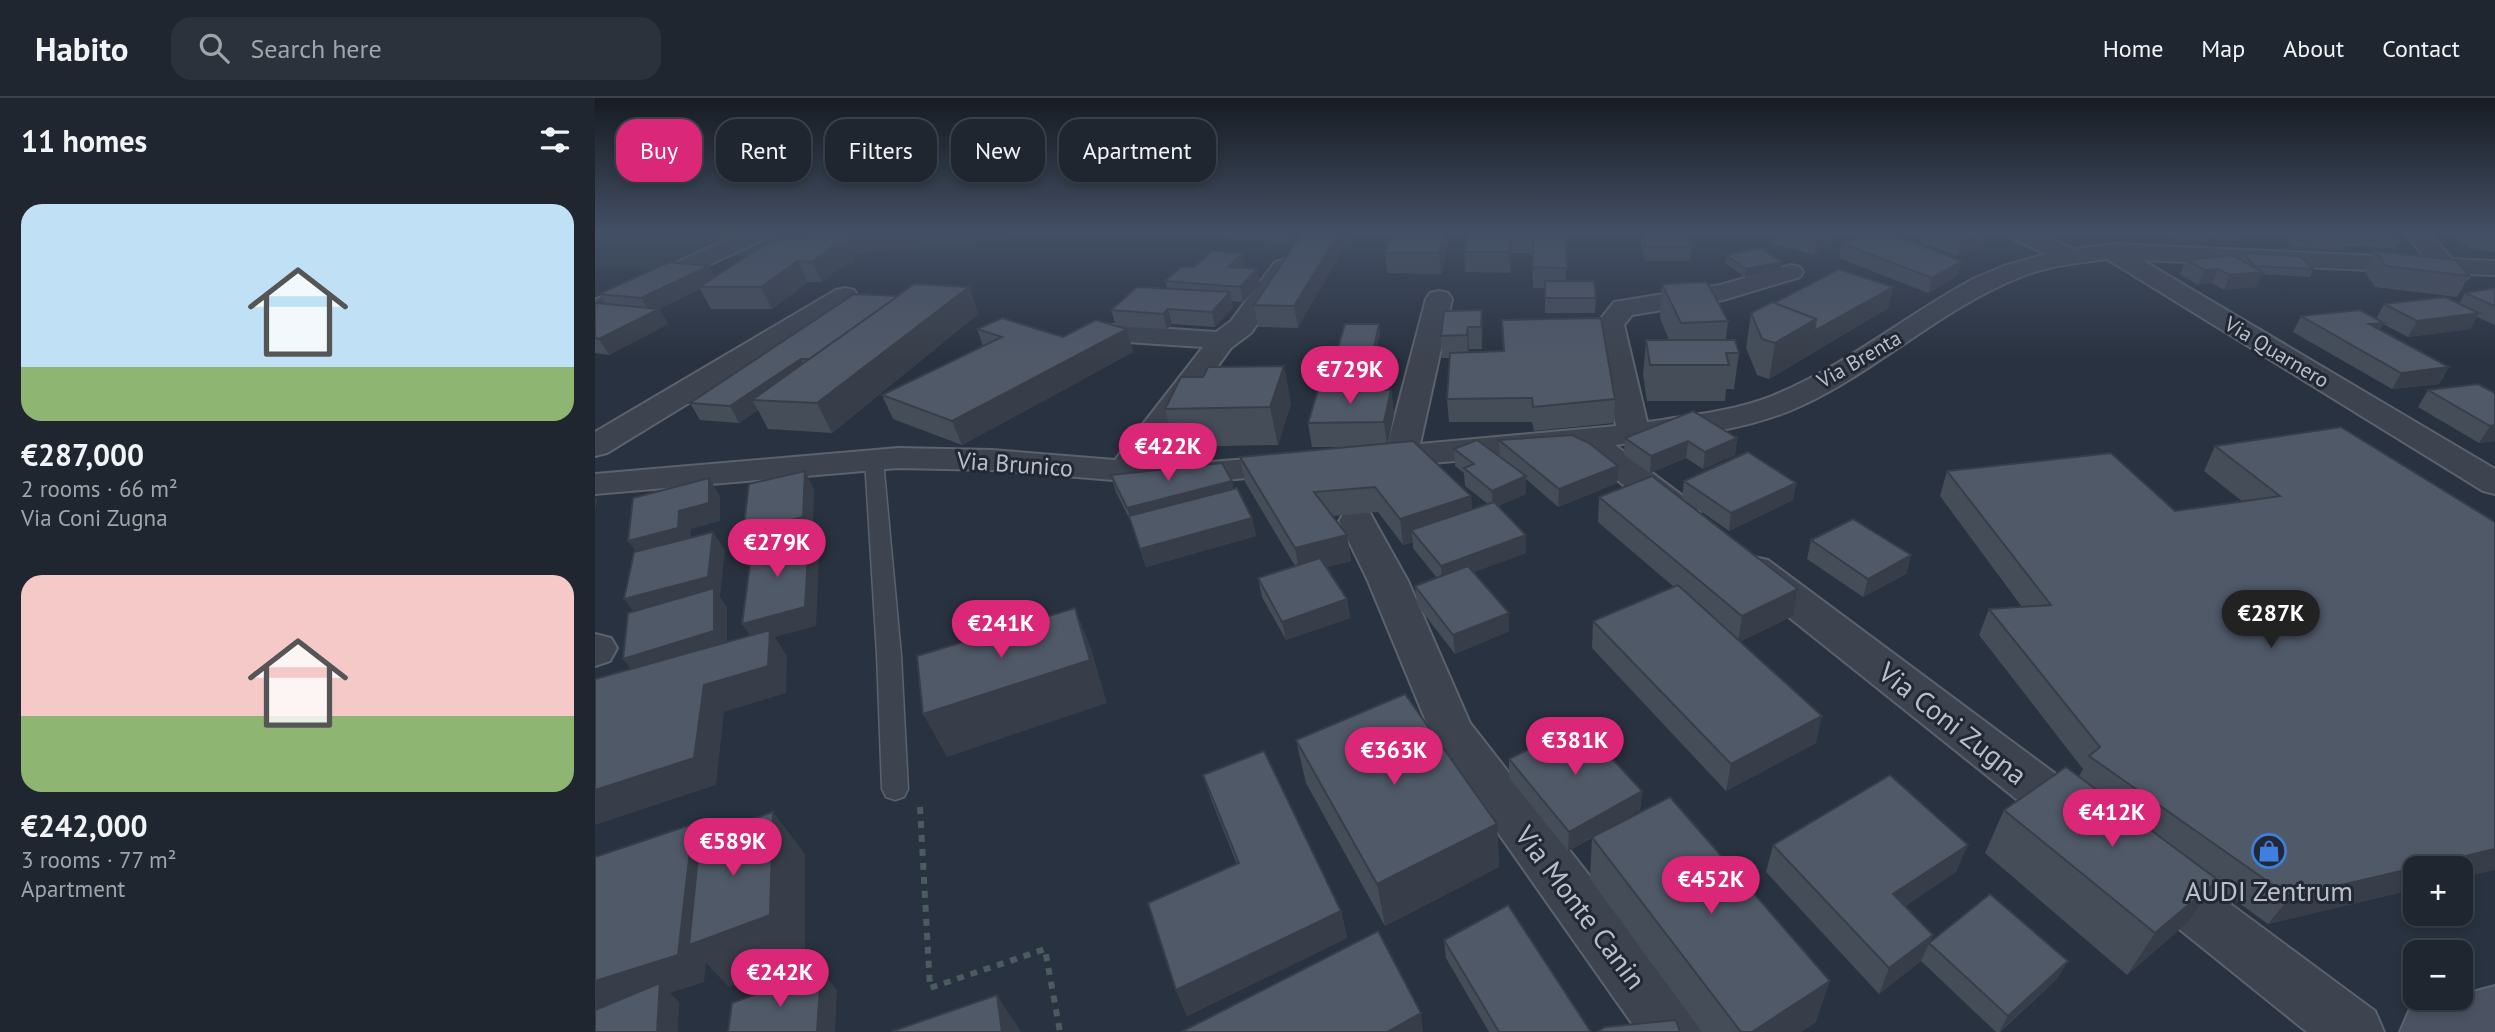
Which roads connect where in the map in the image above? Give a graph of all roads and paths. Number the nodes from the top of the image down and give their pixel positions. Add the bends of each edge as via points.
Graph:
1 (670, 275) edge
2 (1279, 275) edge
3 (1782, 275) edge
4 (2004, 275) edge
5 (2150, 275) edge
6 (2463, 275) edge
7 (2495, 290) edge
8 (845, 296) edge
9 (1439, 299) dead end
10 (595, 310) edge
11 (1096, 332) edge
12 (1221, 342) junction
13 (1634, 434) junction
14 (1586, 439) junction
15 (595, 446) edge
16 (1401, 456) junction
17 (874, 460) junction
18 (1123, 472) junction
19 (595, 484) edge
20 (2495, 484) edge
21 (1357, 521) dead end
22 (895, 789) joint
23 (2495, 1015) edge
24 (1060, 1032) edge
25 (1674, 1032) edge
26 (2354, 1032) edge
27 (2430, 1032) edge

1 - 10 street
2 - 12 street via 1241,327
3 - 13 street via 1723,292 1623,308 1610,325
4 - 13 street, Via Brenta via 1792,399 1738,415
5 - 20 street, Via Quarnero
6 - 7 street
8 - 15 street
9 - 16 street
11 - 12 street
12 - 18 street
13 - 14 street, Via Brunico
14 - 16 street, Via Brunico
14 - 26 street, Via Coni Zugna
16 - 18 street, Via Brunico via 1174,475
17 - 18 street, Via Brunico via 992,460
17 - 19 street, Via Brunico
17 - 22 lane
21 - 25 street, Via Monte Canin via 1388,581 1451,731
22 - 24 path via 919,785 930,988 1045,949
23 - 27 main road

